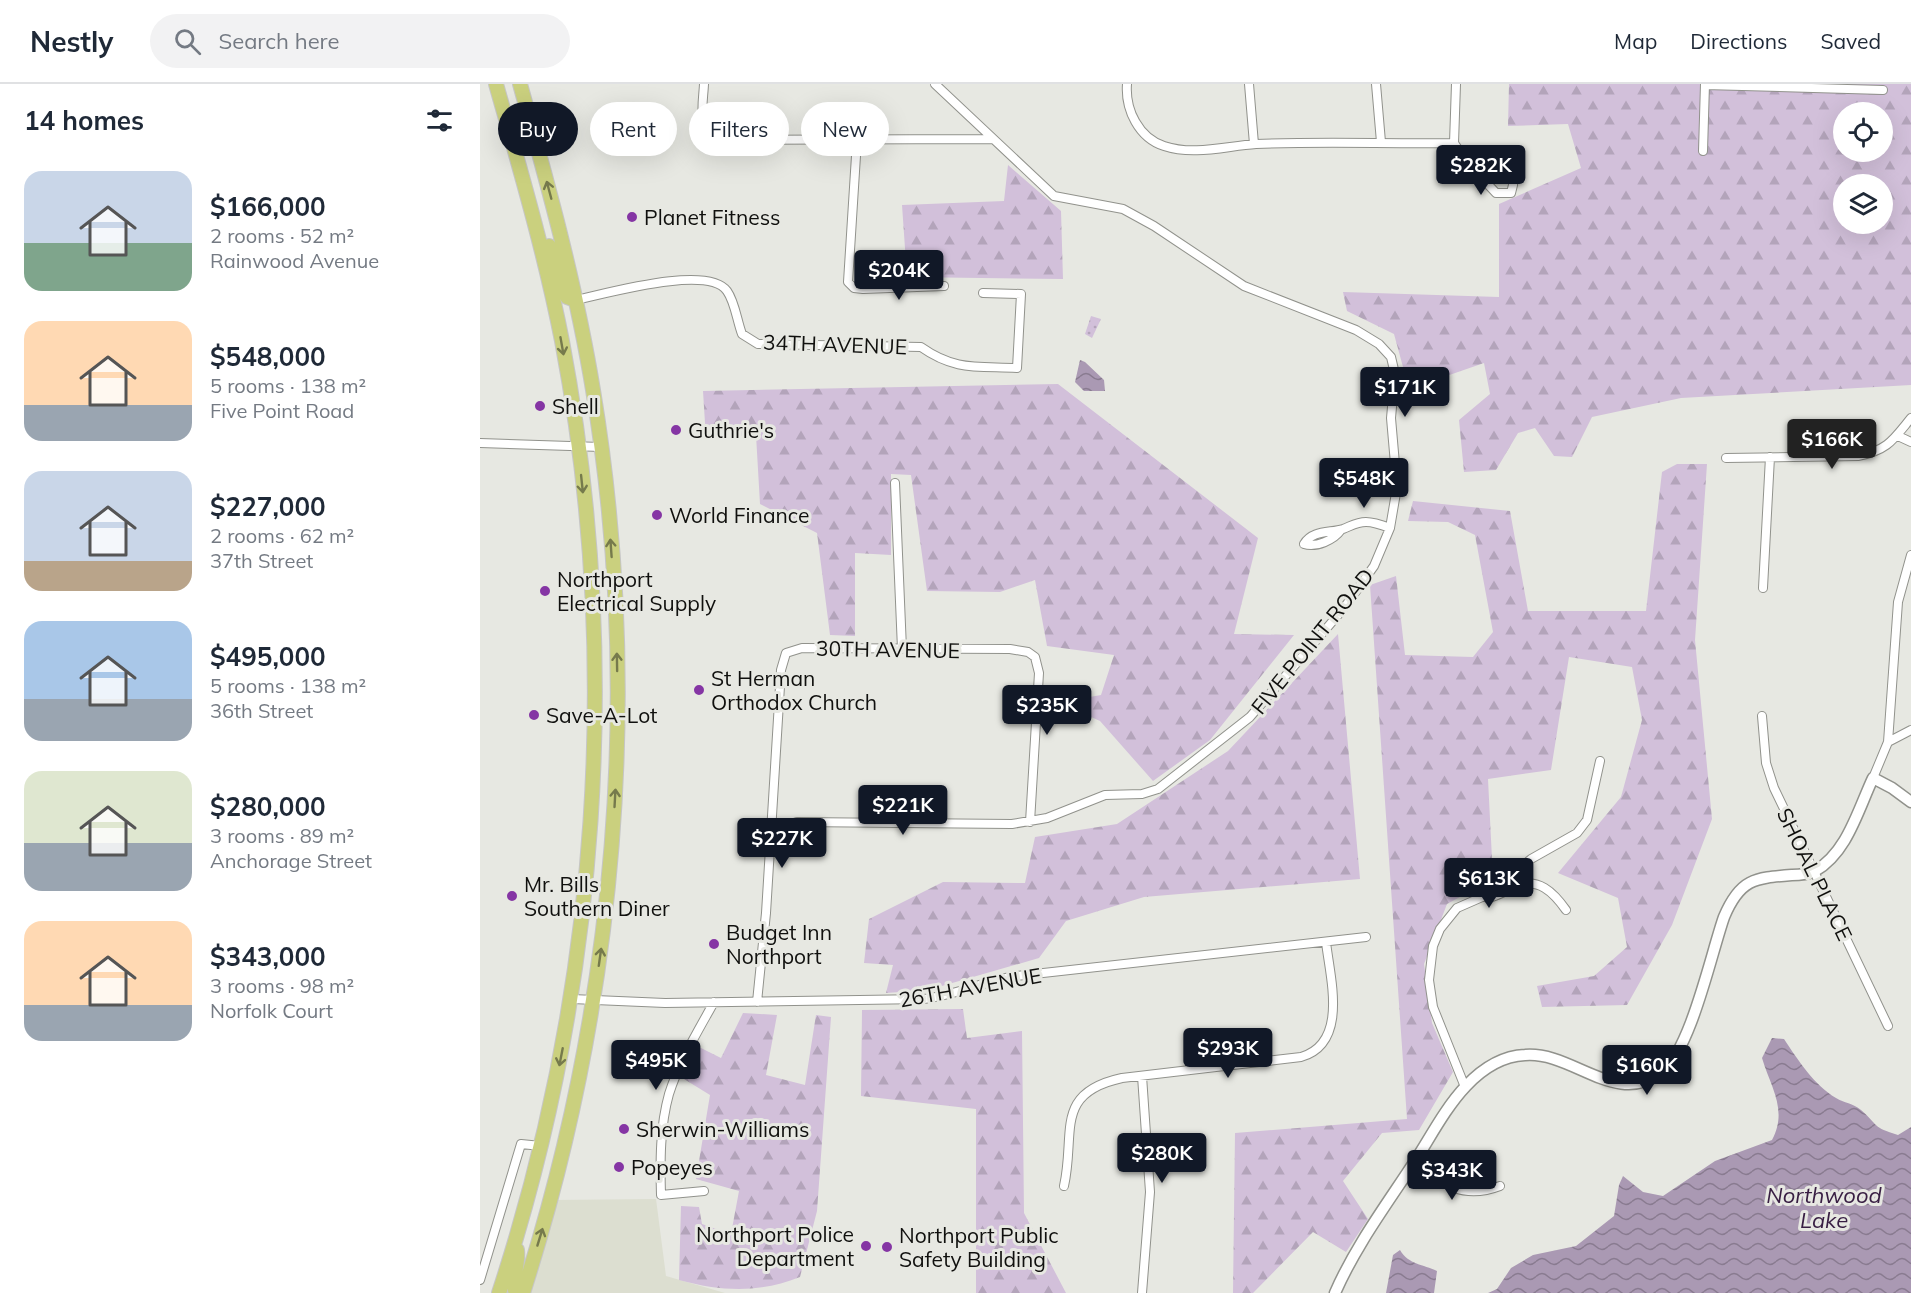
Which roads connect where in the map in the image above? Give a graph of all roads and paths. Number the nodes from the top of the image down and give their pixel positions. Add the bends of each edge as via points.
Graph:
1 (496, 84) edge
2 (520, 84) edge
3 (704, 84) edge
4 (935, 84) edge
5 (1127, 84) edge
6 (1249, 84) edge
7 (1376, 84) edge
8 (1456, 84) edge
9 (1705, 84) edge
10 (1883, 90) dead end
11 (992, 139) junction
12 (801, 140) edge
13 (889, 140) edge
14 (1381, 142) junction
15 (1454, 143) junction
16 (1254, 144) junction
17 (1703, 151) dead end
18 (856, 156) edge
19 (1513, 185) dead end
20 (537, 235) junction
21 (944, 286) dead end
22 (983, 293) dead end
23 (575, 300) junction
24 (1911, 418) edge
25 (1898, 436) junction
26 (1911, 442) edge
27 (480, 443) edge
28 (578, 444) junction
29 (601, 447) junction
30 (1770, 457) junction
31 (1726, 458) dead end
32 (895, 483) dead end
33 (1390, 528) junction
34 (1302, 545) dead end
35 (1911, 555) edge
36 (1908, 576) edge
37 (1763, 588) dead end
38 (902, 649) junction
39 (1762, 716) dead end
40 (1890, 723) junction
41 (1908, 731) edge
42 (1888, 742) junction
43 (1600, 761) dead end
44 (1873, 778) junction
45 (1911, 802) edge
46 (1030, 822) junction
47 (771, 831) junction
48 (1814, 872) junction
49 (1481, 898) junction
50 (1566, 910) dead end
51 (1366, 937) dead end
52 (1326, 942) junction
53 (572, 999) junction
54 (594, 1000) junction
55 (714, 1002) junction
56 (757, 1002) junction
57 (1888, 1026) dead end
58 (1142, 1076) junction
59 (1465, 1087) junction
60 (541, 1146) junction
61 (1415, 1161) junction
62 (1064, 1186) dead end
63 (1500, 1186) dead end
64 (704, 1191) dead end
65 (516, 1242) junction
66 (480, 1280) edge
67 (499, 1293) edge
68 (522, 1293) edge
69 (1142, 1293) edge
70 (1335, 1293) edge

1 - 20 highway
23 -> 2 highway
3 - 12 street via 702,121 711,136 728,141
4 - 11 street, FIVE POINT ROAD
5 - 16 street via 1129,108 1137,124 1163,146 1208,150
6 - 16 street
7 - 14 street
8 - 15 street
9 - 10 street
9 - 17 street
11 - 13 street
11 - 33 street, FIVE POINT ROAD via 1054,196 1123,209 1244,286 1356,330 1386,350 1395,374 1391,418 1396,486
14 - 15 street
14 - 16 street
15 - 19 street via 1496,193 1511,193
18 - 21 street via 848,282 854,288
20 - 23 highway via 547,241 567,297
20 -> 28 highway via 562,343
22 - 23 street, 34TH AVENUE via 1021,294 1017,368 954,365 921,346 758,344 742,334 727,291 711,279 675,280
23 - 29 highway
24 - 25 street
25 - 26 street
25 - 30 street via 1876,453 1858,456
27 - 28 street
28 - 29 street
28 -> 53 highway via 591,570 595,695 590,834
54 -> 29 highway via 609,881 617,752 615,605
30 - 31 street
30 - 37 street
32 - 38 street
33 - 34 street via 1357,522 1341,530 1332,529 1322,537 1307,538
33 - 46 street, FIVE POINT ROAD via 1374,566 1344,608 1237,729 1158,789 1142,794 1105,795
35 - 36 street
36 - 40 street via 1898,602
38 - 46 street, 30TH AVENUE via 1010,649 1035,657 1039,673
38 - 47 street, 30TH AVENUE via 802,648 786,653 781,670
39 - 48 street, SHOAL PLACE via 1771,780
40 - 41 street
40 - 42 street
41 - 42 street
42 - 44 street
43 - 49 street via 1587,820 1576,833 1531,859
44 - 45 street
44 - 48 street via 1844,843
46 - 47 street, FIVE POINT ROAD via 797,822
47 - 56 street
48 - 57 street, SHOAL PLACE
48 - 59 street via 1765,876 1741,887 1731,901 1686,1034 1662,1072 1647,1081 1620,1084 1553,1058 1527,1054 1493,1064
49 - 50 street via 1499,896 1517,885 1540,885 1551,890
49 - 59 street via 1450,914 1432,946 1430,964 1433,1007
51 - 52 street, 26TH AVENUE
52 - 56 street, 26TH AVENUE via 1016,976 924,999
52 - 58 street via 1333,1019 1323,1043 1309,1055
53 - 54 street, 26TH AVENUE
53 -> 60 highway
54 - 55 street, 26TH AVENUE
68 -> 54 highway via 551,1200
55 - 56 street, 26TH AVENUE
55 - 64 street via 669,1094 661,1148 660,1195
58 - 62 street via 1097,1084 1078,1102 1071,1118
58 - 69 street via 1149,1192
59 - 61 street
60 - 65 highway
60 - 66 street via 521,1144
61 - 63 street via 1444,1183 1468,1193
61 - 70 street via 1364,1239
65 - 67 highway
65 - 68 highway via 518,1266 514,1284 515,1290

